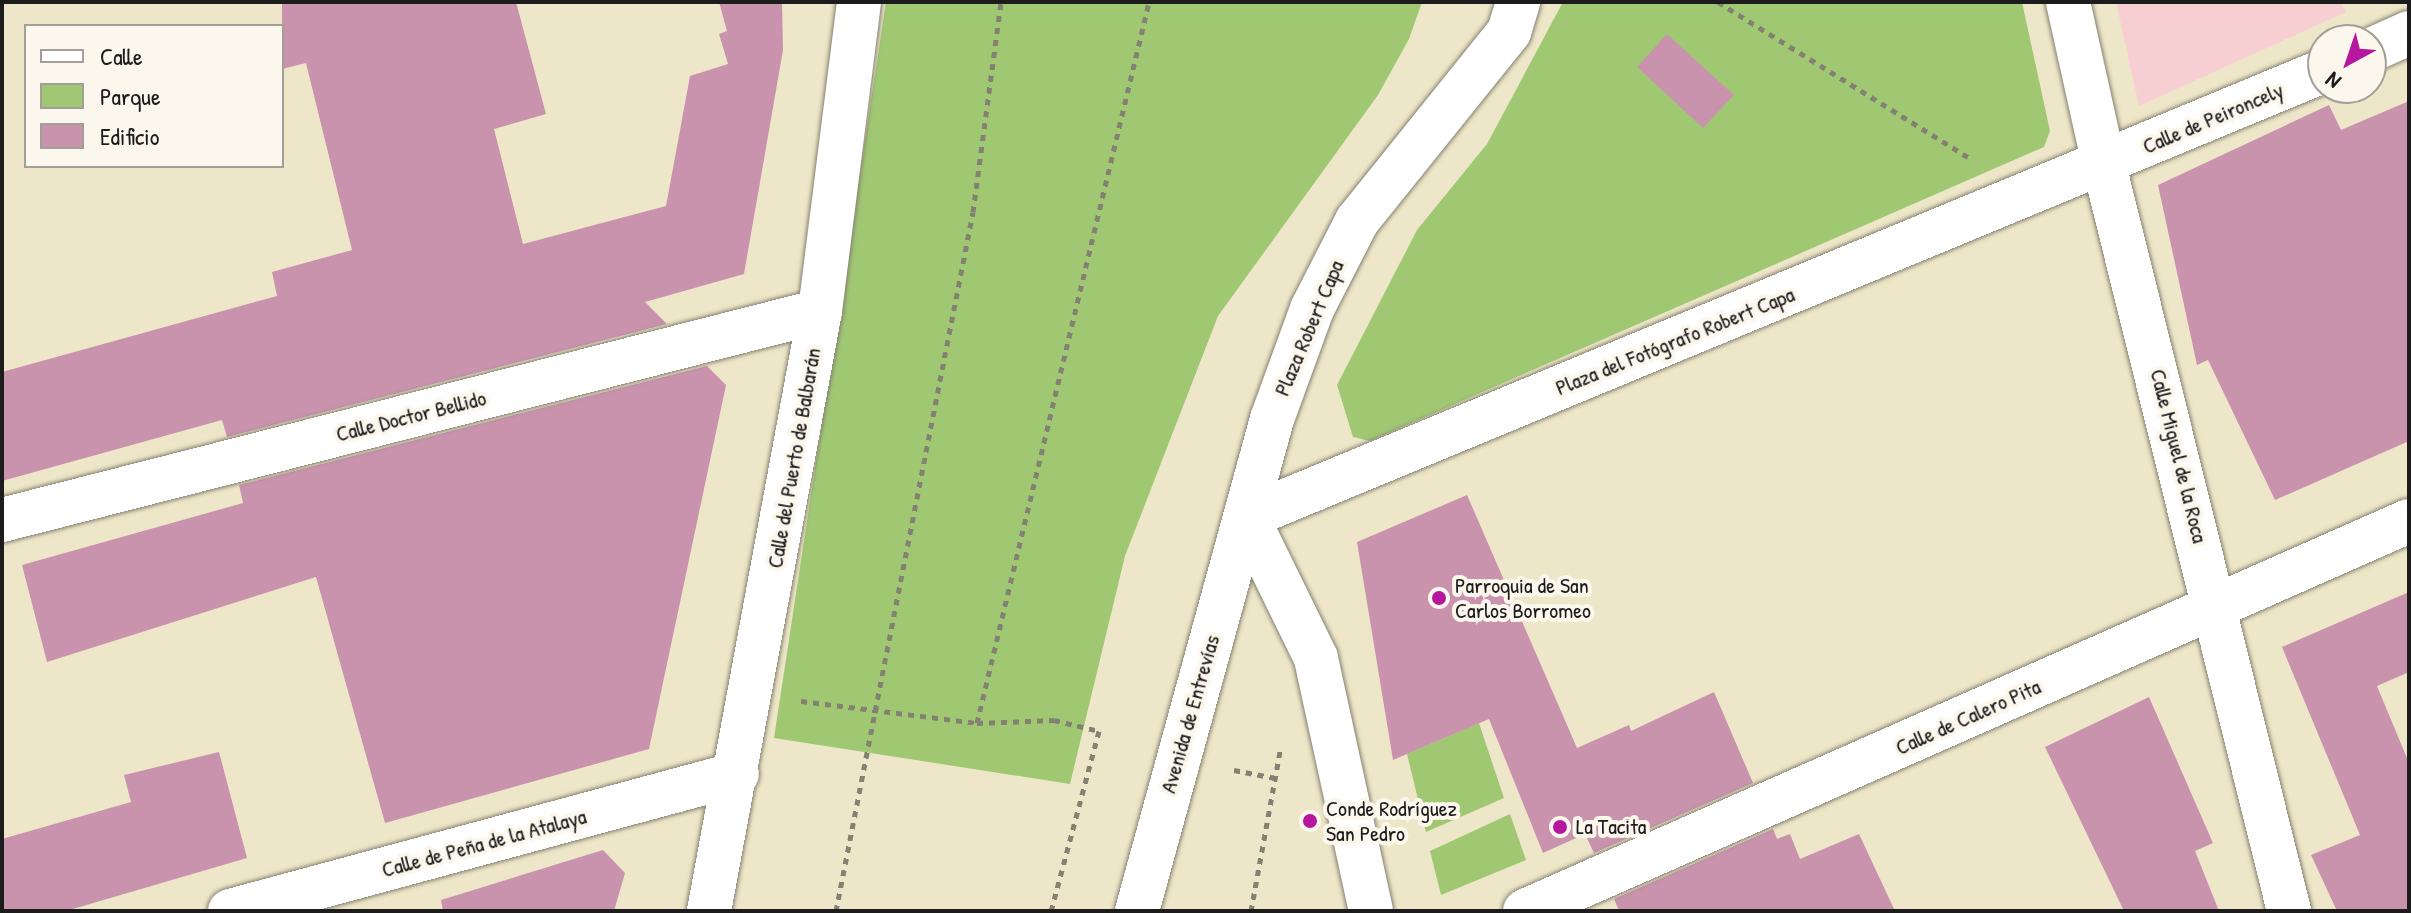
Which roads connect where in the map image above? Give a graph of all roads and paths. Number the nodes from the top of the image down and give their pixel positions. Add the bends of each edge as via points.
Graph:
1 (859, 2) edge
2 (1001, 2) edge
3 (1149, 2) edge
4 (1518, 2) edge
5 (1718, 2) edge
6 (2068, 2) edge
7 (2409, 33) edge
8 (2387, 43) edge
9 (2307, 78) edge
10 (2104, 165) junction
11 (2030, 195) junction
12 (820, 311) junction
13 (1247, 517) junction
14 (2, 520) edge
15 (2409, 521) edge
16 (2217, 607) junction
17 (795, 700) dead end
18 (879, 710) junction
19 (977, 723) junction
20 (1281, 748) dead end
21 (1234, 770) dead end
22 (737, 774) junction
23 (1275, 778) junction
24 (1142, 909) edge
25 (230, 911) edge
26 (709, 911) edge
27 (836, 911) edge
28 (1051, 911) edge
29 (1251, 911) edge
30 (1371, 911) edge
31 (1525, 911) edge
32 (2289, 911) edge

1 - 12 street, Calle del Puerto de Balbarán
2 - 18 path via 973,212
3 - 19 path
4 - 13 street, Plaza Robert Capa via 1509,32 1357,221 1312,309 1272,419
5 - 11 path
6 - 10 street, Calle Miguel de la Roca
7 - 8 street
9 - 10 street, Calle de Peironcely
10 - 11 street, Plaza del Fotógrafo Robert Capa
10 - 16 street, Calle Miguel de la Roca
11 - 13 street, Plaza del Fotógrafo Robert Capa
12 - 14 street, Calle Doctor Bellido
12 - 22 street, Calle del Puerto de Balbarán
13 - 24 street, Avenida de Entrevías
13 - 30 street via 1316,658
15 - 16 street, Calle de Calero Pita
16 - 31 street, Calle de Calero Pita
16 - 32 street, Calle Miguel de la Roca
17 - 18 path
18 - 19 path
18 - 27 path
19 - 28 path via 1054,720 1099,731
20 - 23 path
21 - 23 path
22 - 25 street, Calle de Peña de la Atalaya
22 - 26 street, Calle del Puerto de Balbarán
23 - 29 path

